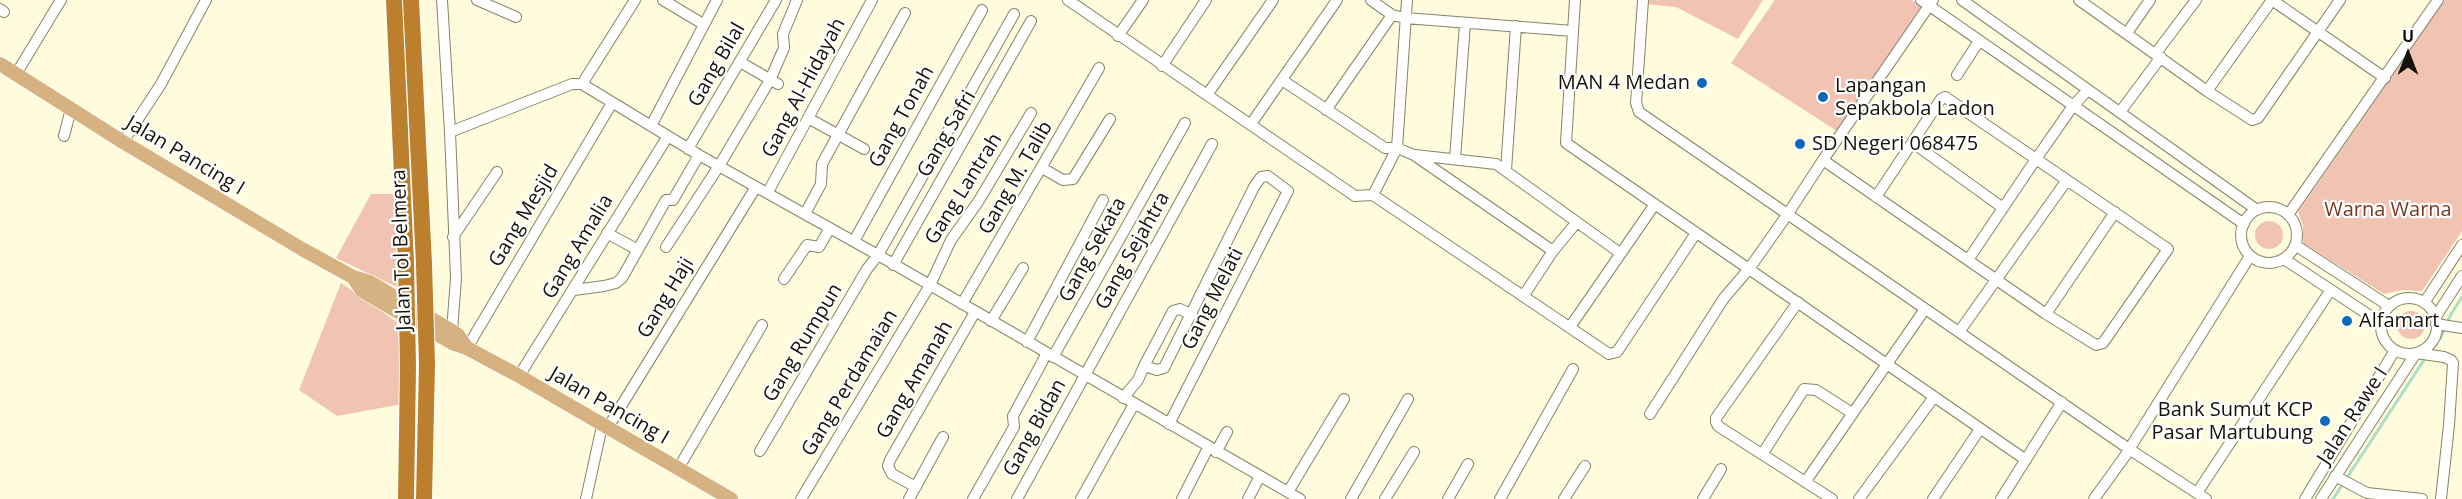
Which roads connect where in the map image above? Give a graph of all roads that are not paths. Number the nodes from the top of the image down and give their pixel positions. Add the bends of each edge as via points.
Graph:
1 (61, 0) edge
2 (206, 0) edge
3 (394, 0) edge
4 (411, 0) edge
5 (442, 0) edge
6 (477, 0) edge
7 (635, 0) edge
8 (663, 0) edge
9 (717, 0) edge
10 (776, 0) edge
11 (796, 0) edge
12 (872, 0) edge
13 (1068, 0) edge
14 (1143, 0) edge
15 (1206, 0) edge
16 (1273, 0) edge
17 (1337, 0) edge
18 (1371, 0) edge
19 (1407, 0) edge
20 (1575, 0) edge
21 (1643, 0) edge
22 (1962, 0) edge
23 (2079, 0) edge
24 (2150, 0) edge
25 (2196, 0) edge
26 (2272, 0) edge
27 (2340, 0) edge
28 (2438, 0) edge
29 (1928, 2) edge
30 (678, 3) edge
31 (982, 10) dead end
32 (905, 13) dead end
33 (1014, 14) dead end
34 (1392, 15) junction
35 (516, 16) dead end
36 (1405, 18) junction
37 (1031, 21) dead end
38 (1465, 23) junction
39 (703, 24) junction
40 (1516, 26) junction
41 (1573, 31) junction
42 (2319, 31) junction
43 (2127, 33) junction
44 (1118, 36) junction
45 (1979, 41) junction
46 (2158, 55) junction
47 (740, 62) junction
48 (0, 64) edge
49 (1162, 66) junction
50 (1100, 68) dead end
51 (16, 74) junction
52 (1957, 75) dead end
53 (2385, 78) junction
54 (1282, 80) junction
55 (774, 82) junction
56 (582, 84) junction
57 (2088, 90) junction
58 (2207, 91) junction
59 (1207, 95) junction
60 (612, 103) junction
61 (2073, 106) junction
62 (71, 110) junction
63 (1326, 110) junction
64 (2120, 112) junction
65 (1032, 113) dead end
66 (808, 118) junction
67 (1110, 119) dead end
68 (1185, 123) dead end
69 (1251, 124) junction
70 (651, 126) junction
71 (450, 132) junction
72 (838, 134) junction
73 (64, 136) dead end
74 (668, 136) junction
75 (123, 142) junction
76 (1212, 144) dead end
77 (1913, 144) junction
78 (864, 148) dead end
79 (1397, 148) junction
80 (688, 149) junction
81 (699, 155) junction
82 (1414, 155) junction
83 (1455, 159) junction
84 (2036, 159) junction
85 (1822, 160) junction
86 (719, 166) junction
87 (1042, 168) junction
88 (1506, 170) junction
89 (497, 172) dead end
90 (2067, 180) junction
91 (756, 187) junction
92 (768, 192) junction
93 (1373, 195) junction
94 (1876, 197) junction
95 (1103, 200) dead end
96 (1655, 204) junction
97 (2003, 208) junction
98 (2257, 210) junction
99 (2115, 212) junction
100 (805, 214) junction
101 (1787, 215) junction
102 (2288, 215) junction
103 (1576, 223) junction
104 (2244, 224) junction
105 (830, 228) junction
106 (607, 233) junction
107 (1696, 233) junction
108 (453, 238) junction
109 (854, 241) junction
110 (2295, 244) junction
111 (2462, 245) edge
112 (666, 247) dead end
113 (638, 250) junction
114 (1553, 251) junction
115 (1620, 253) junction
116 (878, 255) junction
117 (2250, 256) junction
118 (2284, 259) junction
119 (1968, 260) junction
120 (893, 265) junction
121 (1023, 268) dead end
122 (1749, 269) junction
123 (2462, 276) edge
124 (353, 277) junction
125 (784, 279) dead end
126 (1998, 280) junction
127 (930, 285) junction
128 (574, 290) junction
129 (2330, 291) junction
130 (1524, 295) junction
131 (1798, 302) junction
132 (2424, 303) junction
133 (962, 304) junction
134 (2389, 306) junction
135 (1925, 309) junction
136 (975, 312) junction
137 (2046, 314) junction
138 (1192, 315) junction
139 (991, 321) junction
140 (2436, 321) junction
141 (2381, 323) junction
142 (762, 325) dead end
143 (1570, 327) junction
144 (2462, 328) edge
145 (452, 331) junction
146 (1959, 332) junction
147 (1027, 342) junction
148 (467, 348) junction
149 (2395, 350) junction
150 (1050, 355) junction
151 (2423, 355) junction
152 (1888, 363) junction
153 (1144, 366) junction
154 (1573, 369) dead end
155 (1085, 375) junction
156 (519, 376) junction
157 (1934, 397) junction
158 (1123, 398) junction
159 (1344, 399) dead end
160 (1408, 399) dead end
161 (2062, 402) junction
162 (1134, 404) junction
163 (1852, 413) junction
164 (1650, 414) dead end
165 (1169, 424) junction
166 (605, 428) junction
167 (1980, 429) junction
168 (1227, 432) dead end
169 (943, 437) dead end
170 (2129, 449) junction
171 (1212, 450) junction
172 (760, 451) dead end
173 (1414, 452) dead end
174 (1763, 453) junction
175 (2026, 460) junction
176 (1468, 464) dead end
177 (1586, 466) dead end
178 (678, 468) junction
179 (1721, 468) dead end
180 (1260, 476) junction
181 (2341, 480) junction
182 (1806, 481) junction
183 (916, 487) junction
184 (1288, 492) junction
185 (2202, 496) edge
186 (406, 499) edge
187 (424, 499) edge
188 (586, 499) edge
189 (730, 499) edge
190 (801, 499) edge
191 (909, 499) edge
192 (973, 499) edge
193 (1017, 499) edge
194 (1081, 499) edge
195 (1182, 499) edge
196 (1248, 499) edge
197 (1300, 499) edge
198 (1351, 499) edge
199 (1385, 499) edge
200 (1449, 499) edge
201 (1500, 499) edge
202 (1564, 499) edge
203 (1703, 499) edge
204 (1832, 499) edge
205 (1859, 499) edge
206 (1933, 499) edge
207 (2001, 499) edge
208 (2094, 499) edge
209 (2305, 499) edge
210 (2321, 499) edge
211 (2422, 499) edge
212 (2441, 499) edge

1 - 51 street
2 - 75 street via 161,84
3 - 186 highway, Jalan Tol Belmera, bridge via 406,263
4 - 187 highway, Jalan Tol Belmera, bridge via 427,365
5 - 71 street
6 - 35 street
7 - 56 street
8 - 30 street
9 - 39 street
10 - 47 street, Gang Bilal
11 - 55 street via 783,34 784,48
12 - 66 street, Gang Al-Hidayah
13 - 44 street
14 - 44 street
15 - 49 street
16 - 59 street
17 - 54 street
18 - 34 street
19 - 36 street
20 - 41 street
21 - 101 street via 1636,103 1639,112
22 - 57 street
23 - 43 street
24 - 43 street
25 - 46 street
26 - 42 street
26 - 58 street
27 - 42 street
28 - 53 street
29 - 45 street
29 - 85 street
30 - 39 street
31 - 109 street, Gang Tonah
32 - 72 street
33 - 116 street, Gang Rumpun
34 - 36 street
34 - 63 street
36 - 38 street
36 - 79 street
37 - 120 street, Gang Safri
38 - 40 street
38 - 83 street
39 - 70 street
40 - 41 street
40 - 88 street
41 - 96 street via 1566,143
42 - 53 street
42 - 58 street via 2258,118 2246,117
43 - 46 street
44 - 49 street
45 - 52 street
45 - 61 street
46 - 58 street
46 - 64 street
47 - 55 street
47 - 80 street, Gang Bilal
48 - 51 main road, Jalan Pancing I
49 - 59 street
50 - 87 street, Gang M. Talib
51 - 62 main road, Jalan Pancing I
53 - 102 street
54 - 63 street
54 - 69 street
55 - 86 street
56 - 60 street
56 - 71 street via 572,84
57 - 61 street
57 - 64 street
59 - 69 street
60 - 70 street
60 - 148 street, Gang Mesjid
61 - 84 street
61 - 104 street
62 - 73 street
62 - 75 main road, Jalan Pancing I
63 - 79 street via 1385,148
64 - 98 street
65 - 127 street, Gang Lantrah via 951,240
66 - 72 street
66 - 92 street, Gang Al-Hidayah
67 - 87 street via 1075,177 1063,180
68 - 150 street, Gang Sekata
69 - 93 street via 1355,196
70 - 74 street
71 - 108 street
72 - 78 street
72 - 100 street via 822,164 821,184
74 - 80 street
74 - 106 street, Gang Amalia
75 - 124 main road, Jalan Pancing I
76 - 155 street, Gang Sejahtra
77 - 84 street via 1945,97
77 - 94 street
77 - 97 street
79 - 82 street
79 - 93 street
80 - 81 street
81 - 86 street
81 - 113 street via 673,200 666,200
82 - 83 street
82 - 114 street
83 - 88 street via 1492,162
84 - 90 street
84 - 97 street
85 - 94 street
85 - 101 street
86 - 91 street
86 - 112 street
87 - 133 street, Gang M. Talib
88 - 103 street
89 - 108 street
90 - 99 street
90 - 126 street
91 - 92 street
91 - 166 street, Gang Haji
92 - 100 street
93 - 130 street
94 - 119 street
95 - 147 street
96 - 107 street
96 - 115 street
97 - 119 street
98 - 102 street via 2273,208
98 - 104 street
99 - 137 street
99 - 137 street via 2168,247 2167,252 2100,345
100 - 105 street
101 - 122 street
101 - 135 street
102 - 110 street via 2296,229
103 - 114 street
103 - 115 street
104 - 117 street via 2242,241
105 - 109 street
105 - 125 street via 819,248 807,244
106 - 113 street
106 - 128 street, Gang Amalia
107 - 122 street
107 - 143 street via 1617,352 1609,354
108 - 145 street
109 - 116 street
110 - 118 street
110 - 134 street
111 - 132 street
113 - 128 street via 616,283
114 - 130 street
115 - 143 street
116 - 120 street
116 - 172 street, Gang Rumpun
117 - 118 street via 2266,263
117 - 170 street
118 - 129 street
119 - 126 street
120 - 127 street
121 - 139 street
122 - 131 street
122 - 164 street via 1724,298
123 - 140 street
124 - 145 main road, Jalan Pancing I via 370,282
124 - 148 main road, Jalan Pancing I via 362,291
126 - 137 street
126 - 146 street
127 - 133 street
127 - 190 street, Gang Perdamaian
128 - 156 street, Gang Amalia
129 - 141 street
129 - 185 street
130 - 143 street
131 - 152 street
131 - 174 street via 1716,418 1718,426
132 - 134 street via 2406,298
132 - 140 street
133 - 136 street
134 - 141 street
135 - 146 street
135 - 152 street
136 - 139 street
136 - 183 street, Gang Amanah via 890,460 892,474
138 - 153 street via 1164,368
138 - 153 street via 1173,310
138 - 165 street, Gang Melati via 1261,177 1268,176 1288,191
139 - 147 street
140 - 144 street
140 - 151 street via 2436,331
141 - 149 street via 2384,338
142 - 178 street
145 - 148 main road, Jalan Pancing I
146 - 161 street
147 - 150 street
148 - 156 main road, Jalan Pancing I
149 - 151 street
149 - 209 street, Jalan Rawe I
150 - 155 street
150 - 192 street, Gang Sekata via 1013,416 1014,427
151 - 181 street, Jalan Rawe I
151 - 212 street via 2444,357 2453,363
152 - 157 street
152 - 163 street
153 - 158 street
154 - 201 street
155 - 158 street
155 - 193 street, Gang Bidan
156 - 166 main road, Jalan Pancing I
157 - 167 street
157 - 205 street
158 - 162 street
159 - 184 street
160 - 198 street
161 - 170 street
161 - 175 street
162 - 165 street
162 - 194 street
163 - 174 street via 1815,390 1804,389
163 - 182 street
165 - 171 street
166 - 178 main road, Jalan Pancing I
166 - 188 street, Gang Haji
167 - 175 street
167 - 206 street
168 - 171 street
169 - 183 street
170 - 185 street
170 - 208 street
171 - 180 street
171 - 195 street
173 - 199 street
174 - 182 street
175 - 207 street
176 - 200 street
177 - 202 street
178 - 189 main road, Jalan Pancing I
179 - 203 street
180 - 184 street
180 - 196 street
181 - 210 street, Jalan Rawe I
181 - 211 street via 2367,493
182 - 204 street
183 - 191 street
184 - 197 street

